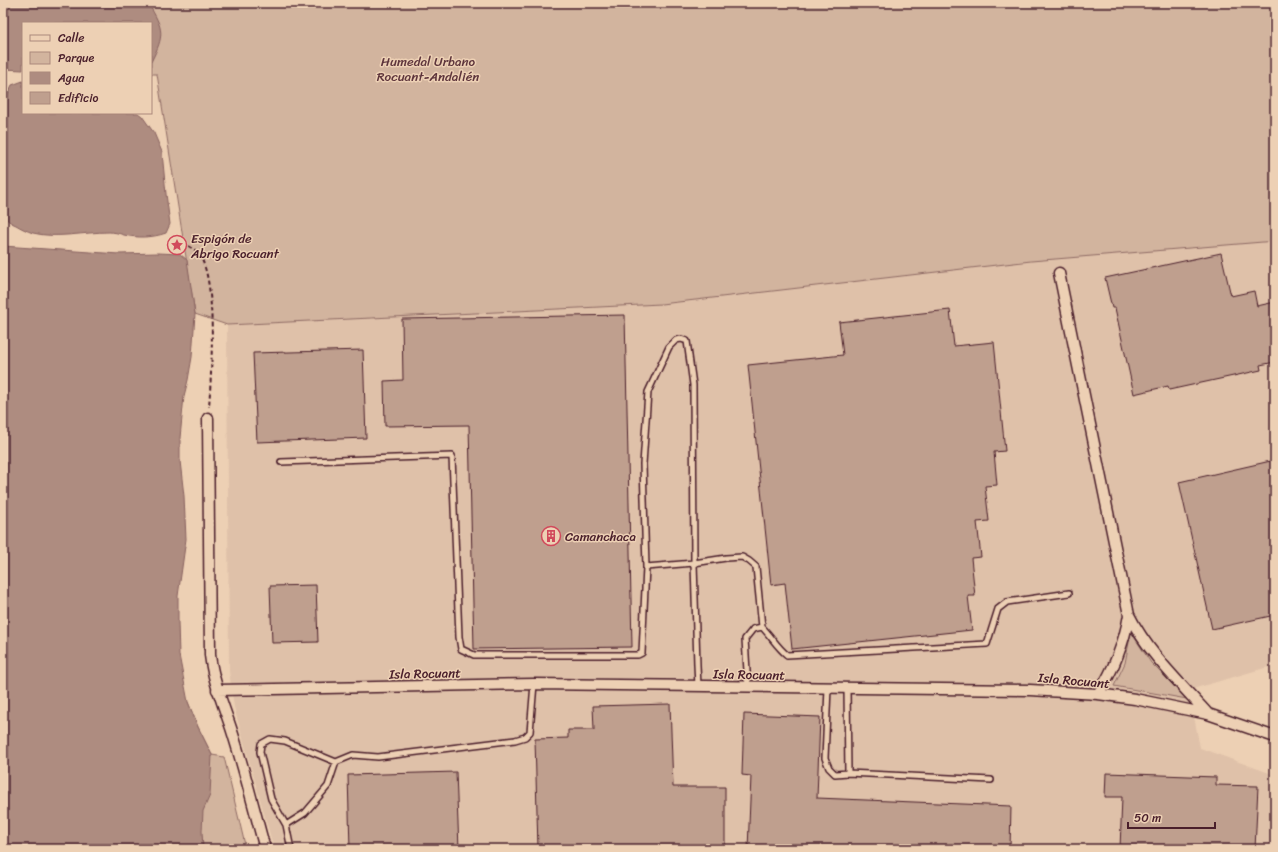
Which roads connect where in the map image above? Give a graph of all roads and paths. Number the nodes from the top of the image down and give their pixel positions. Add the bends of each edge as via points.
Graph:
1 (175, 241) dead end
2 (1059, 273) dead end
3 (208, 418) joint
4 (281, 462) dead end
5 (694, 563) junction
6 (646, 567) junction
7 (1069, 593) dead end
8 (1129, 615) junction
9 (762, 627) junction
10 (534, 684) junction
11 (698, 686) junction
12 (748, 687) junction
13 (828, 688) junction
14 (847, 688) junction
15 (217, 690) junction
16 (1098, 694) junction
17 (1208, 714) junction
18 (1275, 737) edge
19 (336, 762) junction
20 (848, 773) junction
21 (991, 780) dead end
22 (286, 825) junction
23 (265, 849) edge
24 (291, 849) edge

1 - 3 path via 195,250 204,263 211,302 212,357
2 - 8 street
3 - 15 street via 210,655
4 - 6 lane via 452,456 459,637 461,649 474,655 638,655 642,652
5 - 6 lane
5 - 6 lane via 694,385 687,341 681,339 669,347 648,392 643,464
5 - 9 lane via 742,557 750,561 756,567
5 - 11 lane
7 - 9 lane via 1007,602 998,609 987,644 787,655
8 - 16 street via 1118,656
8 - 17 street via 1152,652
9 - 12 lane via 753,629 745,639
10 - 11 street, Isla Rocuant
10 - 15 street, Isla Rocuant
10 - 19 lane via 530,732 525,737 378,757 353,755
11 - 12 street, Isla Rocuant
12 - 13 street, Isla Rocuant
13 - 14 street, Isla Rocuant
13 - 20 lane via 825,758 835,774
14 - 16 street, Isla Rocuant via 1030,690
14 - 20 lane
15 - 23 street via 231,728
16 - 17 street, Isla Rocuant
17 - 18 street, Isla Rocuant
19 - 22 lane via 328,786 305,813
19 - 22 lane via 285,741 270,739 261,744 260,752 271,799
20 - 21 lane
22 - 24 lane

